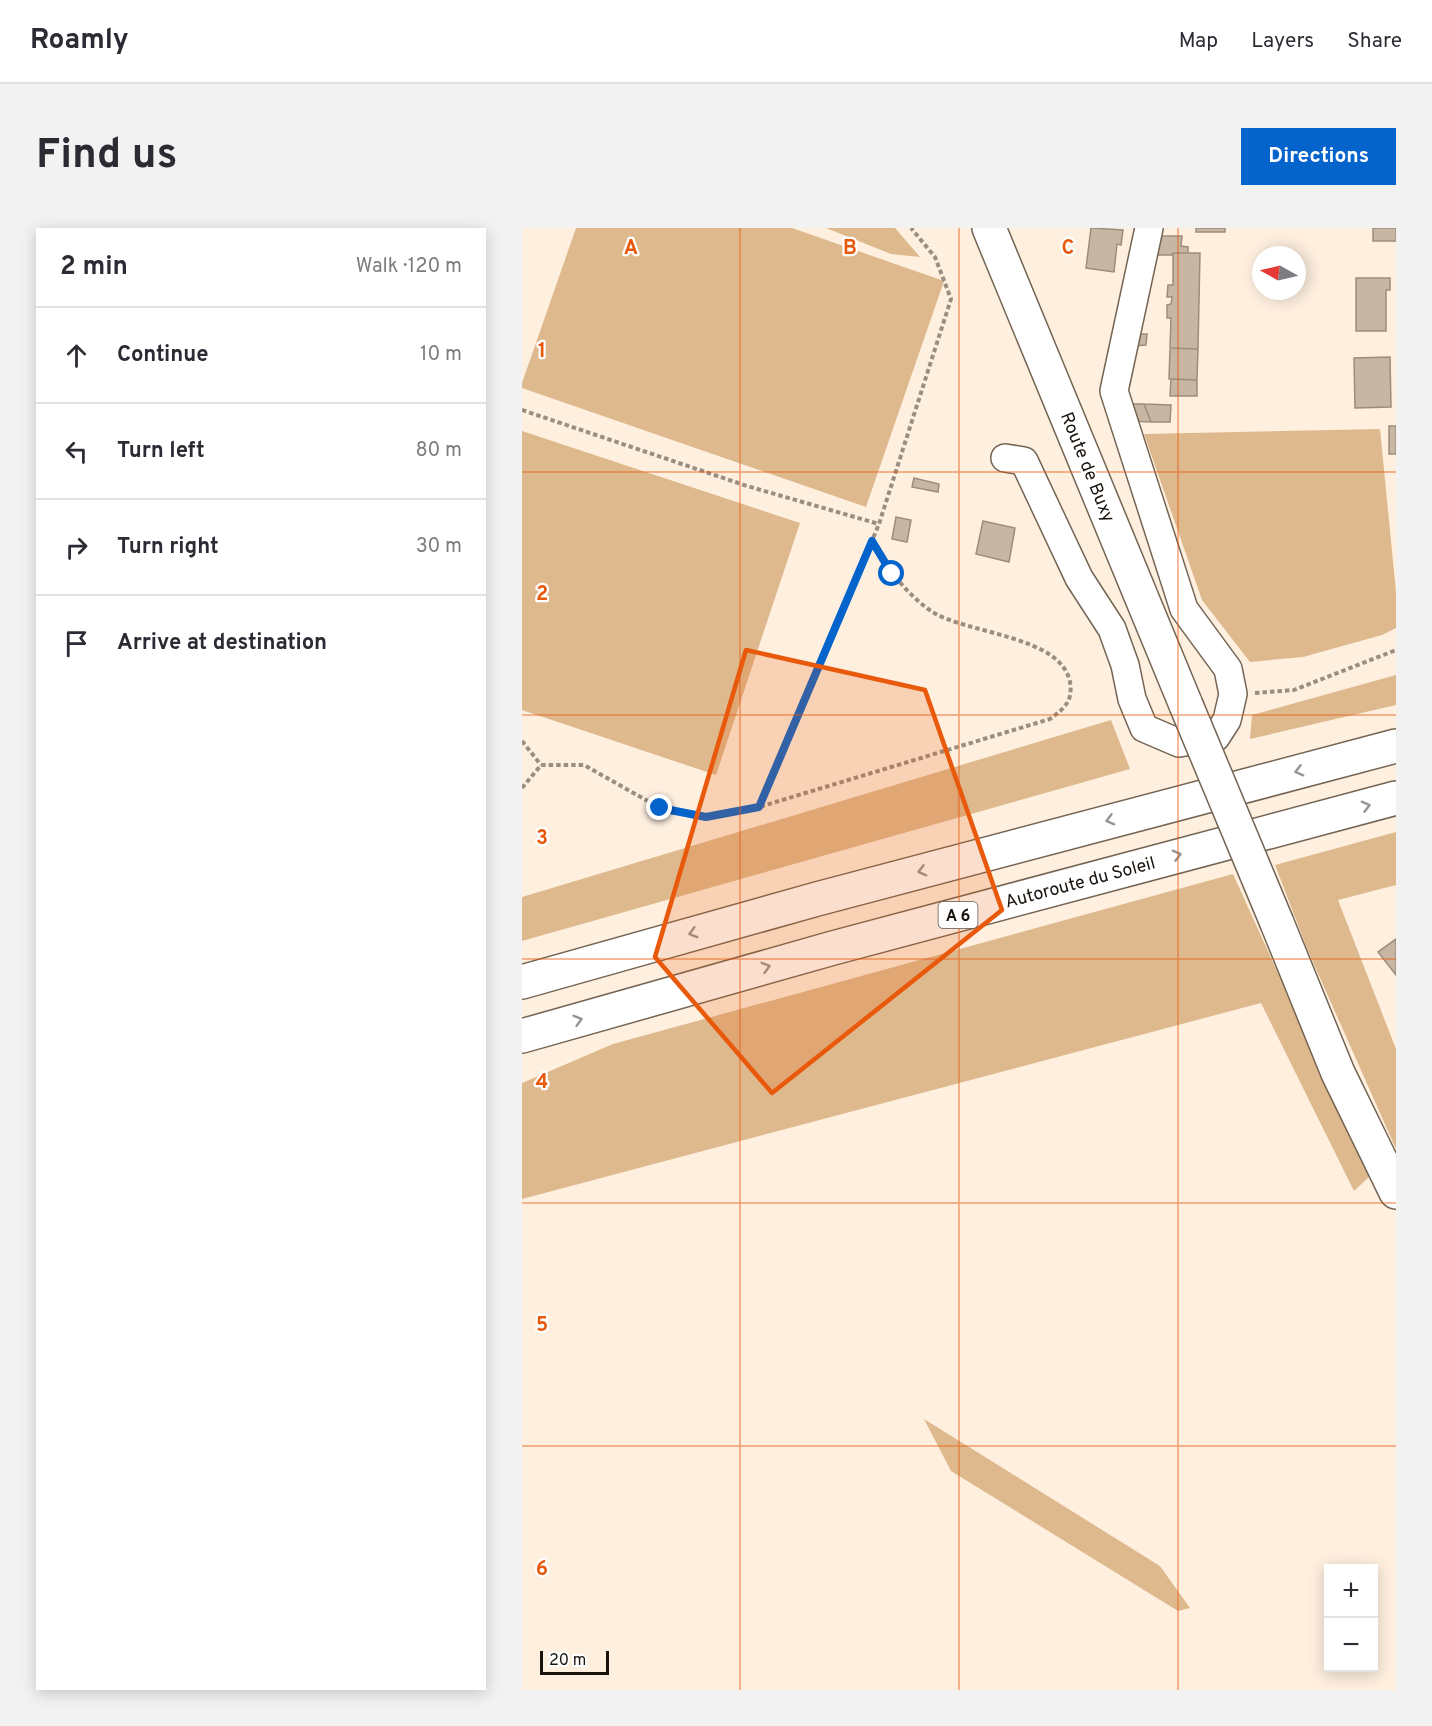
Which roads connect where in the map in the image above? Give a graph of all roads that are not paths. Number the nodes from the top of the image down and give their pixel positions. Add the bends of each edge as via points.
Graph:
1 (989, 228) edge
2 (1149, 228) edge
3 (1005, 458) dead end
4 (1396, 746) edge
5 (1396, 798) edge
6 (522, 982) edge
7 (522, 1036) edge
8 (1396, 1192) edge

1 - 8 main road, Route de Buxy, bridge via 1338,1073
2 - 3 street via 1114,391 1184,609 1228,669 1233,694 1227,720 1216,737 1179,743 1144,728 1112,629 1079,578 1024,460
4 -> 6 main road via 817,899
7 -> 5 main road, Autoroute du Soleil / A 6 via 833,948

